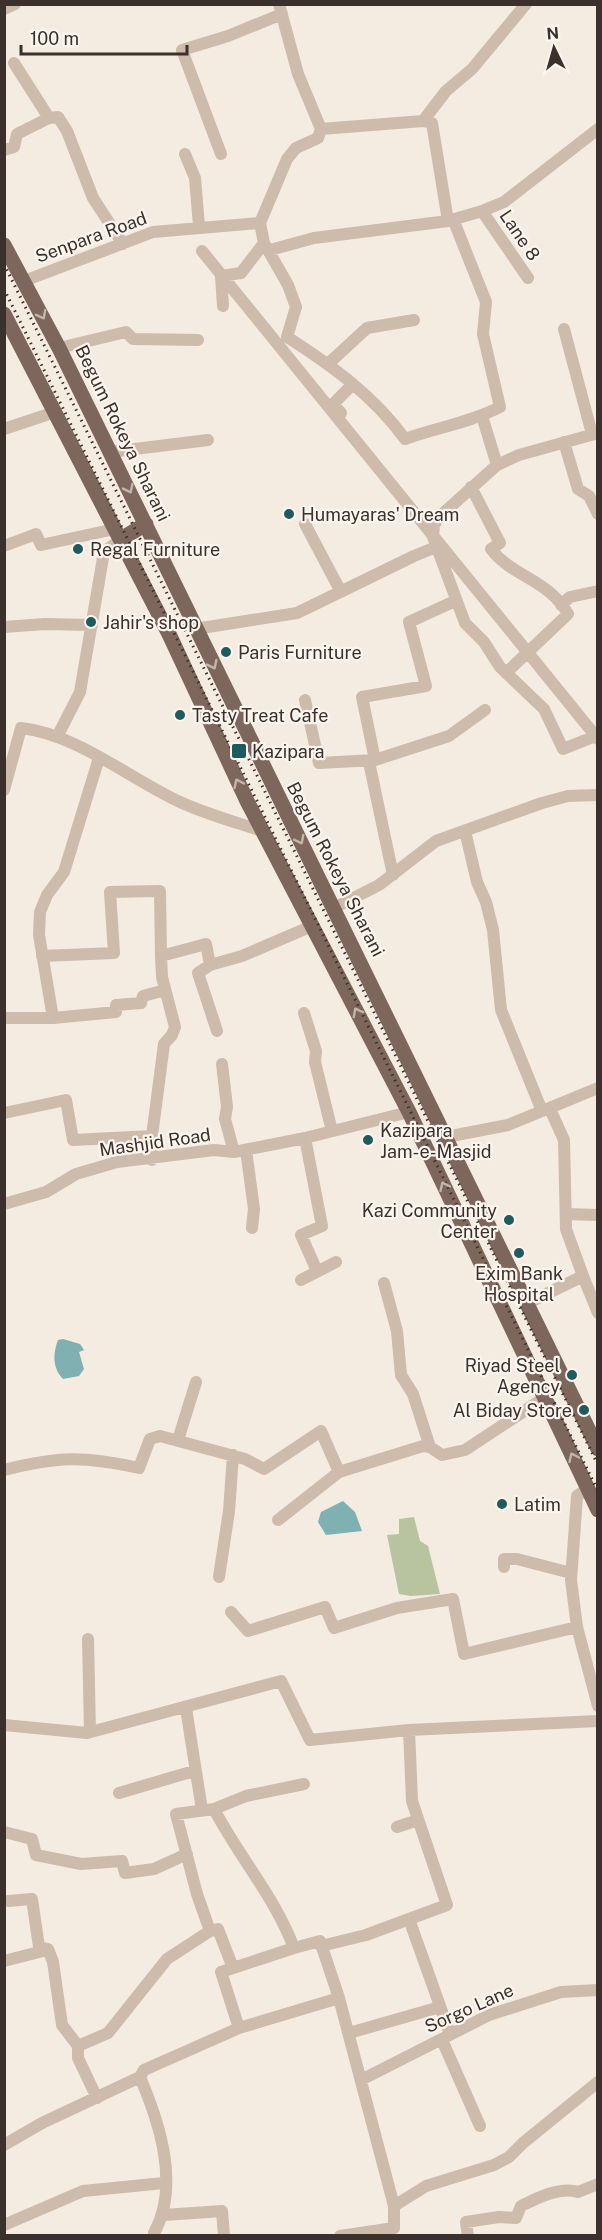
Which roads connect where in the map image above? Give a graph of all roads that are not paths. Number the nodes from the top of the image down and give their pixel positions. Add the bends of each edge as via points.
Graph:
1 (15, 4) edge
2 (526, 4) edge
3 (4, 9) edge
4 (281, 9) edge
5 (14, 63) dead end
6 (49, 118) junction
7 (423, 122) junction
8 (321, 129) junction
9 (597, 129) edge
10 (4, 150) edge
11 (185, 154) dead end
12 (221, 154) dead end
13 (482, 211) junction
14 (451, 220) junction
15 (260, 223) junction
16 (199, 226) junction
17 (123, 244) junction
18 (4, 245) edge
19 (267, 246) junction
20 (202, 251) dead end
21 (528, 278) dead end
22 (24, 281) junction
23 (223, 306) dead end
24 (4, 314) edge
25 (414, 320) dead end
26 (564, 329) dead end
27 (198, 340) dead end
28 (59, 348) junction
29 (330, 363) junction
30 (353, 384) junction
31 (55, 412) junction
32 (482, 416) junction
33 (4, 429) edge
34 (595, 433) edge
35 (208, 440) dead end
36 (564, 442) junction
37 (110, 452) junction
38 (498, 465) junction
39 (392, 477) dead end
40 (471, 487) junction
41 (597, 514) edge
42 (146, 524) junction
43 (305, 524) dead end
44 (118, 534) junction
45 (4, 546) edge
46 (436, 548) junction
47 (597, 591) edge
48 (341, 592) junction
49 (455, 600) junction
50 (561, 605) junction
51 (92, 625) junction
52 (4, 627) edge
53 (195, 629) junction
54 (506, 674) junction
55 (304, 700) dead end
56 (485, 710) dead end
57 (57, 737) junction
58 (597, 737) edge
59 (99, 758) junction
60 (372, 761) junction
61 (4, 790) edge
62 (596, 799) edge
63 (262, 831) junction
64 (465, 831) junction
65 (393, 875) junction
66 (334, 908) junction
67 (312, 926) junction
68 (42, 956) junction
69 (162, 956) junction
70 (210, 965) junction
71 (165, 990) junction
72 (304, 1013) dead end
73 (4, 1018) edge
74 (53, 1018) junction
75 (217, 1031) dead end
76 (222, 1064) dead end
77 (597, 1088) edge
78 (546, 1110) junction
79 (409, 1112) junction
80 (4, 1113) edge
81 (333, 1131) junction
82 (152, 1136) junction
83 (446, 1137) junction
84 (305, 1138) junction
85 (240, 1151) junction
86 (152, 1160) junction
87 (4, 1204) edge
88 (566, 1214) junction
89 (597, 1215) edge
90 (252, 1228) dead end
91 (336, 1262) dead end
92 (317, 1271) junction
93 (583, 1276) junction
94 (301, 1280) dead end
95 (384, 1283) dead end
96 (526, 1304) junction
97 (597, 1313) edge
98 (196, 1382) dead end
99 (544, 1398) junction
100 (593, 1431) edge
101 (178, 1440) junction
102 (430, 1447) junction
103 (597, 1449) edge
104 (233, 1455) junction
105 (4, 1470) edge
106 (339, 1472) junction
107 (587, 1489) junction
108 (597, 1510) edge
109 (278, 1520) dead end
110 (504, 1567) dead end
111 (571, 1574) junction
112 (219, 1577) dead end
113 (231, 1612) dead end
114 (577, 1627) junction
115 (88, 1639) dead end
116 (597, 1706) edge
117 (186, 1708) junction
118 (597, 1721) edge
119 (4, 1725) edge
120 (409, 1730) junction
121 (90, 1732) junction
122 (194, 1771) junction
123 (304, 1784) dead end
124 (119, 1793) dead end
125 (208, 1809) junction
126 (418, 1820) junction
127 (397, 1827) dead end
128 (4, 1832) edge
129 (187, 1854) junction
130 (8, 1901) dead end
131 (410, 1919) junction
132 (210, 1931) junction
133 (321, 1946) junction
134 (294, 1948) junction
135 (48, 1950) junction
136 (4, 1961) edge
137 (234, 1968) junction
138 (597, 1990) edge
139 (339, 1998) junction
140 (440, 2007) junction
141 (238, 2028) junction
142 (349, 2033) junction
143 (446, 2037) junction
144 (78, 2046) junction
145 (140, 2077) junction
146 (361, 2080) junction
147 (597, 2082) edge
148 (97, 2098) junction
149 (480, 2126) dead end
150 (4, 2145) edge
151 (164, 2183) junction
152 (597, 2184) edge
153 (394, 2206) junction
154 (164, 2215) junction
155 (4, 2225) edge
156 (155, 2235) edge
157 (224, 2235) edge
158 (340, 2235) edge
159 (468, 2235) edge

1 - 3 street
2 - 7 street via 472,69 446,91
4 - 8 street via 298,74
4 - 12 street via 228,36 182,50
5 - 6 street
6 - 10 street via 17,134 14,147
6 - 17 street via 58,117 67,130 93,198
7 - 8 street
7 - 14 street via 432,123
8 - 15 street via 318,138 296,148 287,159
9 - 13 street via 504,202
11 - 16 street via 195,178
13 - 14 street
13 - 21 street, Lane 8
14 - 19 street
14 - 32 street via 486,302 483,334 500,407
15 - 16 street, Senpara Road
15 - 19 street
16 - 17 street, Senpara Road via 153,232
17 - 22 street, Senpara Road
18 - 22 main road, Begum Rokeya Sharani
19 - 23 street via 241,273 220,276
19 - 29 street via 296,307 286,337
20 - 58 street
22 -> 28 main road, Begum Rokeya Sharani
24 - 31 main road
25 - 29 street via 367,328
26 - 34 street
27 - 28 street via 133,339 126,332
28 - 37 main road, Begum Rokeya Sharani
29 - 30 street
30 - 32 street via 405,439
30 - 39 street via 333,404
31 - 33 street
31 - 44 main road
32 - 38 street
34 - 36 street
35 - 37 street
36 - 38 street
36 - 41 street via 578,489 589,496
37 -> 42 main road, Begum Rokeya Sharani
38 - 40 street
40 - 46 street via 434,525
40 - 50 street via 500,543 491,549 498,558 552,591
42 - 44 main road
42 - 53 main road, Begum Rokeya Sharani
43 - 48 street
44 - 45 street via 41,545 36,534
44 - 51 street via 104,552
63 -> 44 main road
46 - 48 street
46 - 49 street
47 - 50 street via 570,597
48 - 53 street via 297,613
49 - 54 street via 465,623
49 - 60 street via 409,624 426,686 362,697
50 - 54 street via 568,614
51 - 52 street
51 - 57 street via 80,692
53 -> 66 main road, Begum Rokeya Sharani
54 - 58 street via 544,709 564,750
55 - 60 street via 318,763
56 - 60 street via 448,736
57 - 59 street
57 - 61 street via 21,728
59 - 63 street via 179,801
59 - 68 street via 64,872 40,912
60 - 65 street
62 - 64 street via 568,796
63 - 67 main road
64 - 65 street via 436,841
64 - 78 street via 493,930 501,1010
65 - 66 street
66 - 83 main road, Begum Rokeya Sharani
67 - 70 street via 242,956
79 -> 67 main road
68 - 69 street via 114,953 110,892 160,891
68 - 74 street
69 - 70 street via 206,944
69 - 71 street
70 - 75 street via 198,973
71 - 74 street via 143,996 141,1003 116,1005 116,1012
71 - 82 street via 175,1027 164,1044
72 - 81 street
73 - 74 street
76 - 85 street via 225,1119
77 - 78 street
78 - 83 street via 508,1125
78 - 88 street via 564,1140
79 - 81 street, Mashjid Road
99 -> 79 main road
80 - 82 street via 66,1100 73,1140
81 - 84 street, Mashjid Road
82 - 86 street
83 - 96 main road, Begum Rokeya Sharani
84 - 85 street, Mashjid Road
84 - 92 street via 322,1226 301,1235
85 - 86 street, Mashjid Road via 214,1150
85 - 90 street via 254,1209
86 - 87 street, Mashjid Road via 95,1167 46,1192
88 - 89 street
88 - 93 street via 566,1229
91 - 92 street
92 - 94 street
93 - 96 street
93 - 97 street
95 - 102 street via 397,1330 401,1375 413,1394
96 - 100 main road, Begum Rokeya Sharani
98 - 101 street
99 - 102 street via 465,1450 442,1455
107 -> 99 main road
100 - 103 main road, Begum Rokeya Sharani
101 - 104 street
101 - 105 street via 152,1436 139,1468 74,1458
102 - 106 street
104 - 106 street via 264,1469 321,1431
104 - 112 street via 230,1511
106 - 109 street
107 - 108 main road
107 - 111 street via 577,1496
110 - 111 street via 504,1559 517,1559
111 - 114 street
113 - 114 street via 248,1631 325,1607 334,1628 397,1608 453,1599 464,1654
114 - 116 street
115 - 121 street
117 - 120 street via 281,1681 310,1740
117 - 121 street
117 - 122 street
118 - 120 street
119 - 121 street
120 - 126 street via 412,1801
122 - 124 street
122 - 125 street
123 - 125 street via 246,1796
125 - 129 street via 176,1814
125 - 134 street via 250,1864 284,1920
126 - 127 street
126 - 131 street via 447,1905
128 - 129 street via 32,1839 36,1855 81,1864 122,1861 125,1873 154,1869
129 - 132 street
130 - 135 street via 32,1899 39,1947
131 - 133 street
131 - 140 street
132 - 137 street via 218,1929
132 - 144 street via 167,1959 108,2033
133 - 134 street via 320,1941
133 - 139 street
134 - 137 street
135 - 136 street
135 - 144 street via 62,2025
137 - 141 street via 221,1972
138 - 143 street, Sorgo Lane via 574,1989 530,2001
139 - 141 street
139 - 142 street
140 - 142 street
140 - 143 street
141 - 145 street via 144,2070
142 - 146 street
143 - 146 street, Sorgo Lane
143 - 149 street
144 - 148 street via 78,2058
145 - 148 street
145 - 151 street via 155,2112 163,2151
146 - 153 street
147 - 153 street via 509,2157 426,2186
148 - 150 street
151 - 154 street
151 - 155 street via 84,2191
152 - 159 street via 578,2192 568,2189 532,2200 521,2206 516,2218 466,2222
153 - 158 street via 394,2228
154 - 156 street
154 - 157 street via 222,2211

